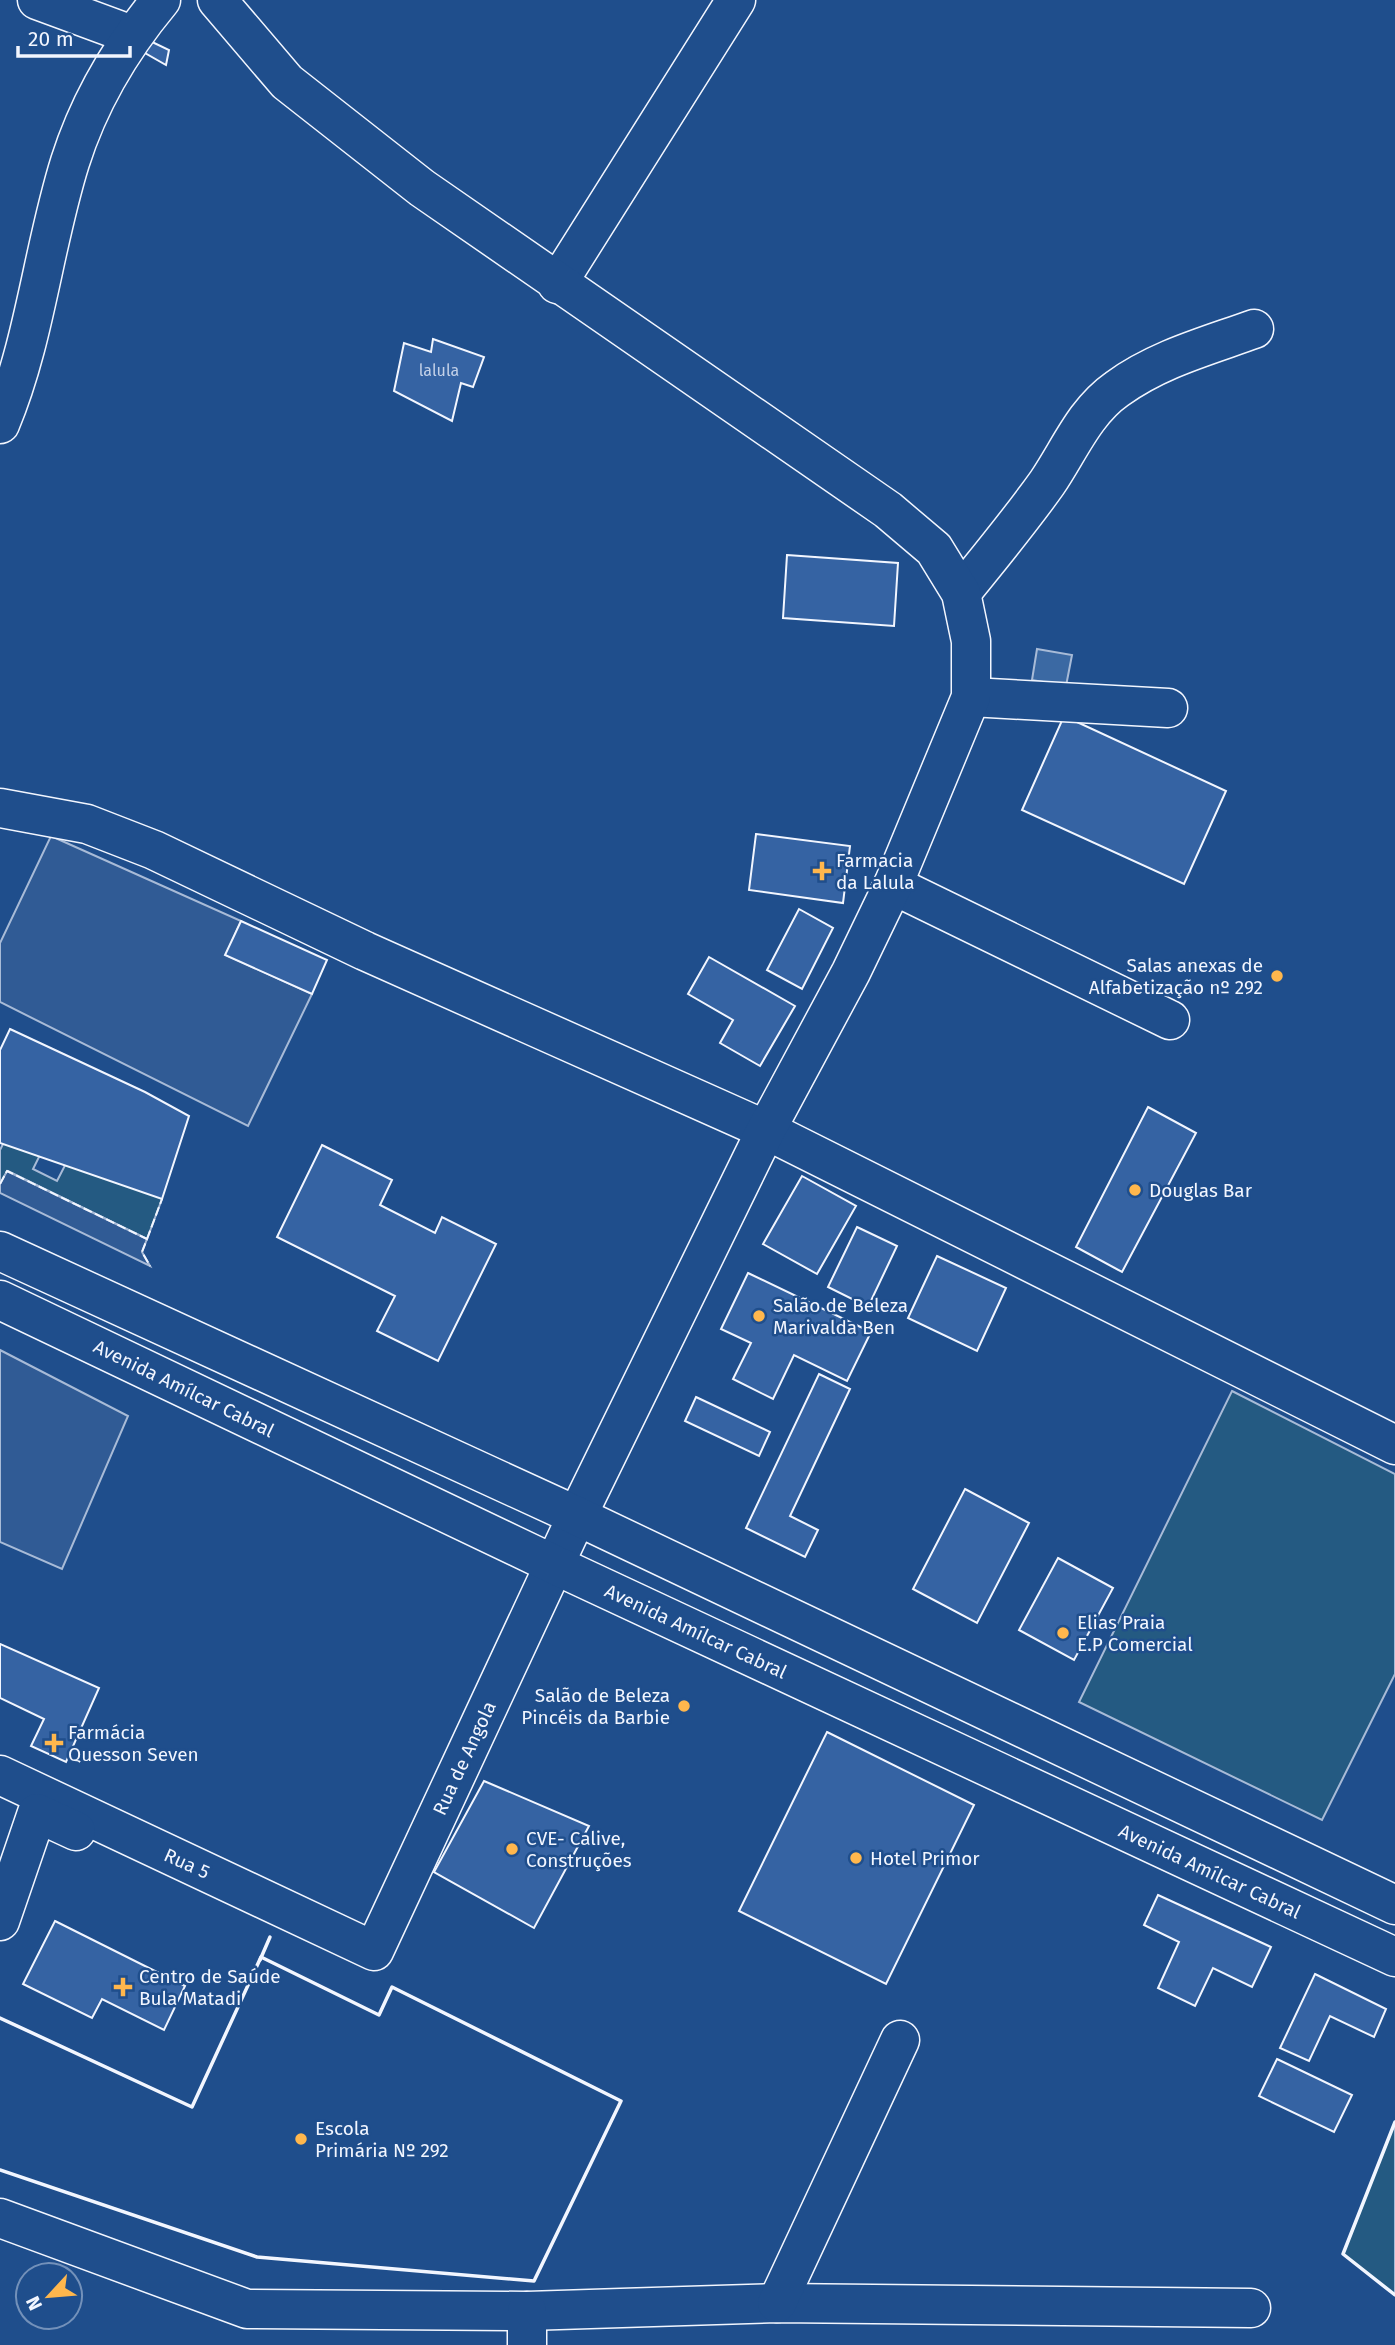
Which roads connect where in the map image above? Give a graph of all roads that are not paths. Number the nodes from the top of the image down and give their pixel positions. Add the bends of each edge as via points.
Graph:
1 (37, 0) edge
2 (160, 0) edge
3 (217, 0) edge
4 (736, 0) edge
5 (132, 35) junction
6 (557, 284) junction
7 (1254, 329) dead end
8 (0, 424) edge
9 (961, 593) junction
10 (971, 697) junction
11 (1168, 708) dead end
12 (0, 808) edge
13 (893, 885) junction
14 (1170, 1020) dead end
15 (766, 1130) junction
16 (0, 1251) edge
17 (0, 1300) edge
18 (1395, 1446) edge
19 (578, 1516) junction
20 (555, 1565) junction
21 (14, 1782) edge
22 (0, 1858) edge
23 (1395, 1905) edge
24 (0, 1921) edge
25 (362, 1956) junction
26 (1395, 1957) edge
27 (900, 2040) dead end
28 (0, 2218) edge
29 (777, 2303) junction
30 (1251, 2308) dead end
31 (527, 2328) edge

1 - 5 street
2 - 5 street
3 - 6 street via 287,82 422,188
4 - 6 street
5 - 8 street via 92,104 70,162 31,324
6 - 9 street via 888,510 934,550
7 - 9 street via 1155,365 1090,412 1041,491
9 - 10 street via 971,640
10 - 11 street
10 - 13 street, Rua de Angola
12 - 15 street via 87,824 154,850 365,951
13 - 14 street
13 - 15 street, Rua de Angola
15 - 18 street
15 - 19 street, Rua de Angola
16 - 19 street
17 - 20 street, Avenida Amílcar Cabral
19 - 20 street, Rua de Angola
19 - 23 street
20 - 25 street, Rua de Angola
20 - 26 street, Avenida Amílcar Cabral
21 - 22 street
21 - 25 street, Rua 5
24 - 25 street via 37,1813
27 - 29 street
28 - 31 street via 247,2309
29 - 30 street
29 - 31 street

